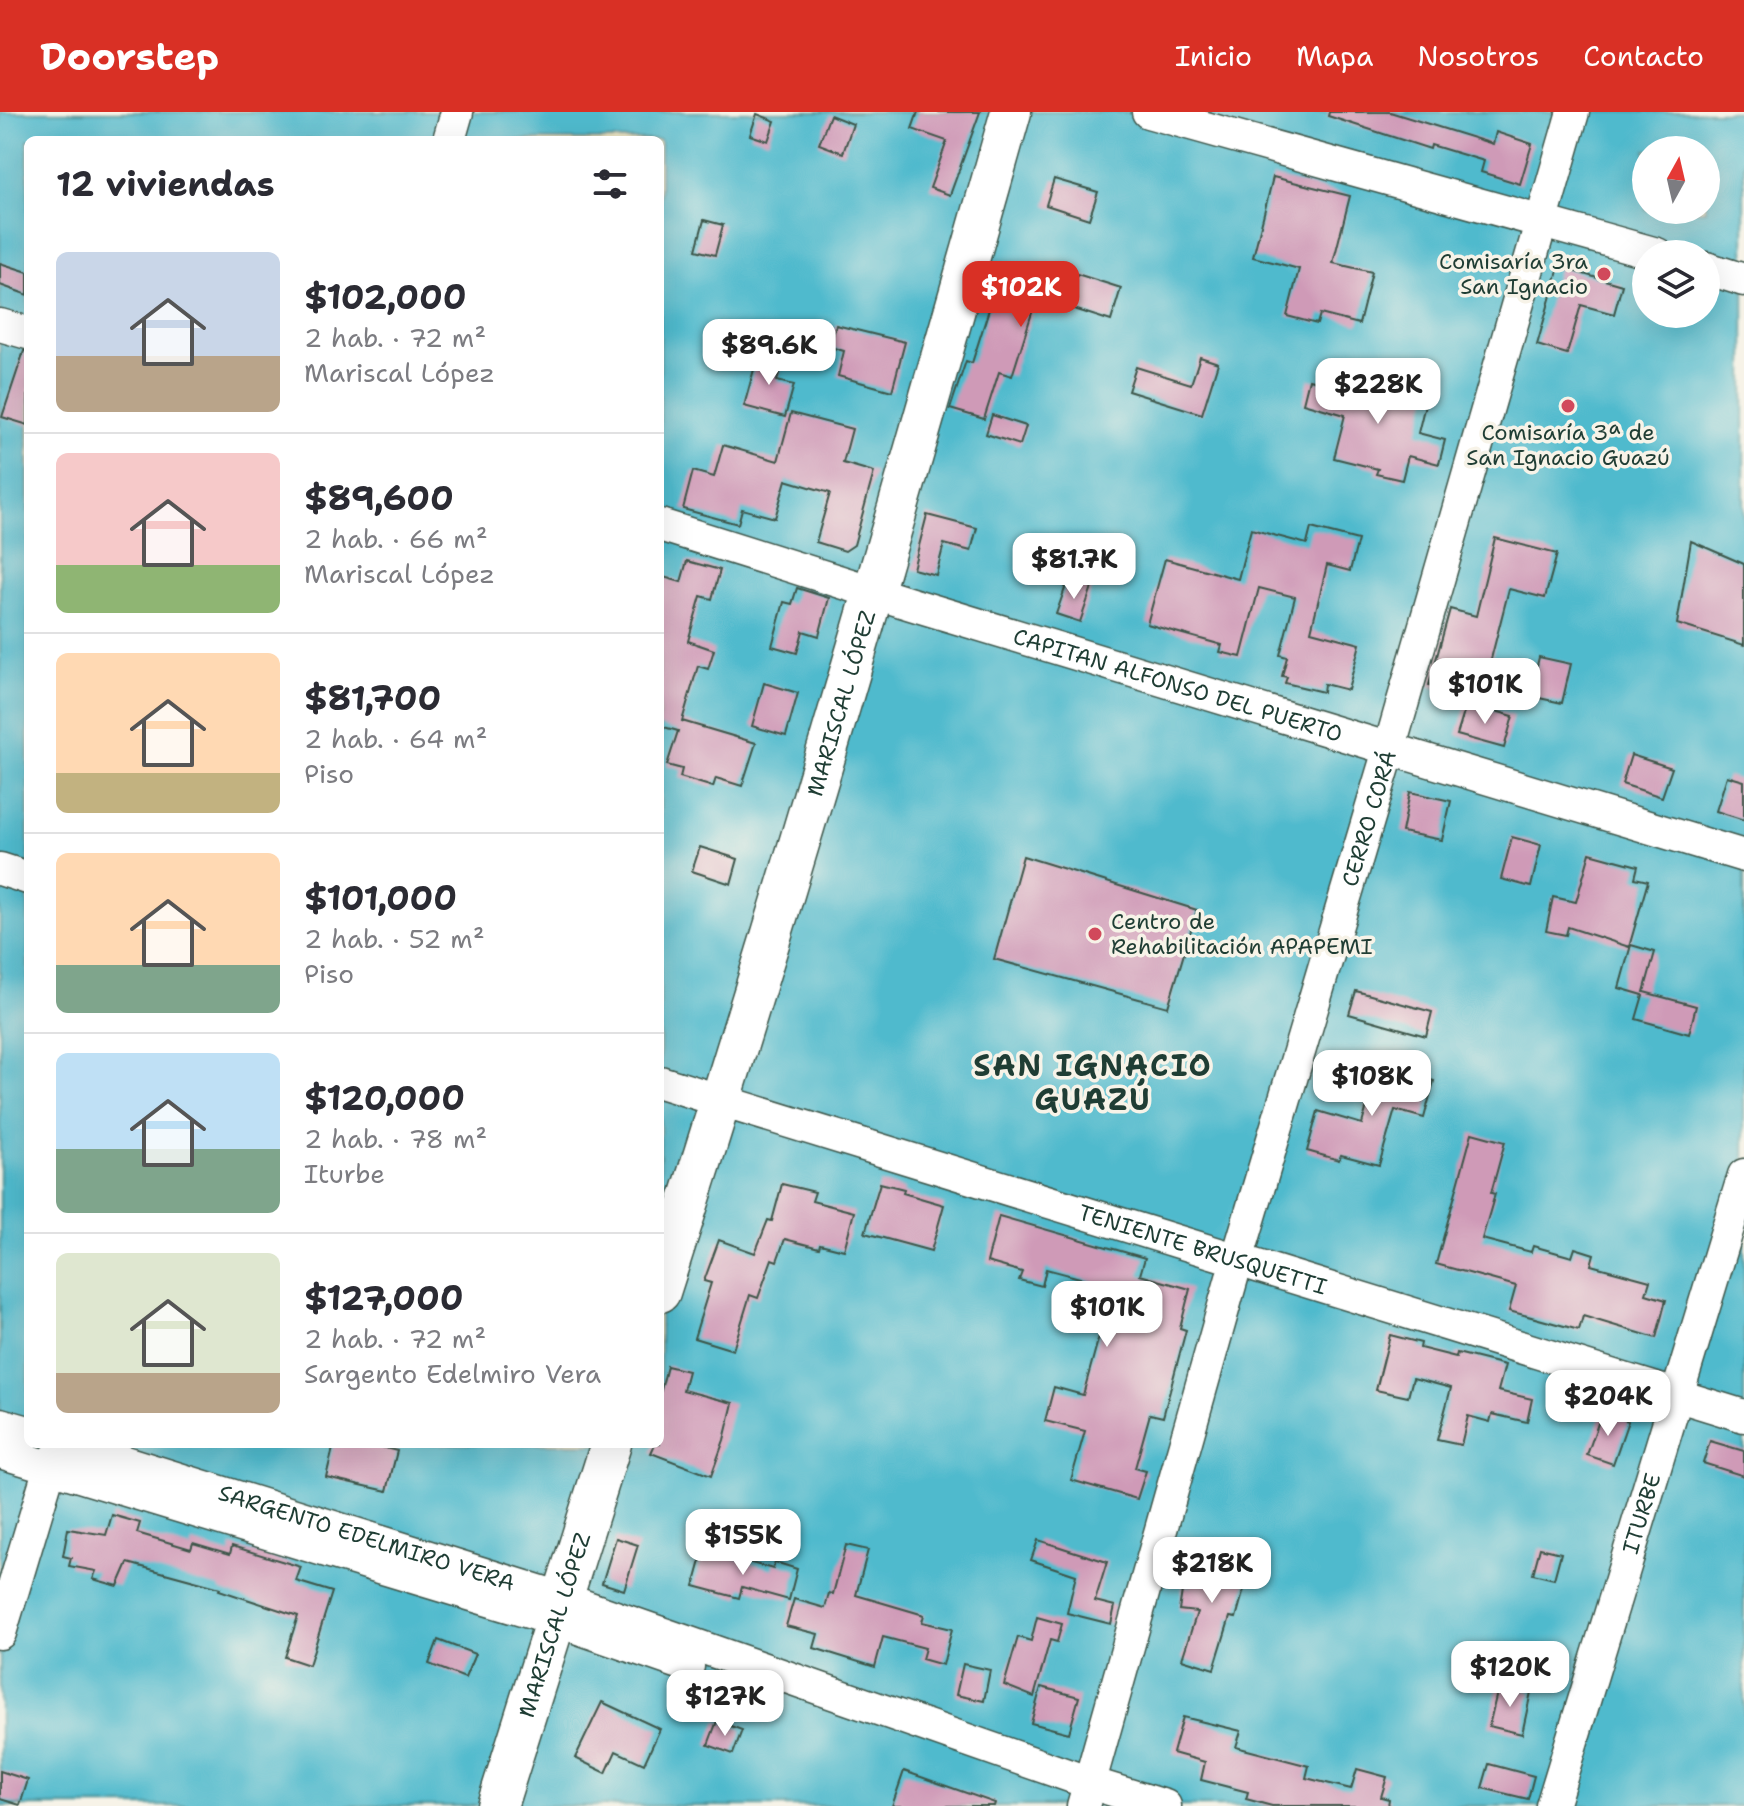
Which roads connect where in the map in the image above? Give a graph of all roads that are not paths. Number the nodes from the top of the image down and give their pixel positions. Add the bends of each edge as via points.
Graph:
1 (457, 112) edge
2 (1011, 112) edge
3 (1148, 112) edge
4 (1573, 112) edge
5 (450, 136) edge
6 (1541, 220) junction
7 (1632, 247) edge
8 (1720, 272) edge
9 (1744, 280) edge
10 (0, 325) edge
11 (24, 332) edge
12 (664, 526) edge
13 (875, 592) junction
14 (1389, 750) junction
15 (1744, 856) edge
16 (0, 869) edge
17 (24, 877) edge
18 (664, 1083) edge
19 (721, 1102) junction
20 (1744, 1175) edge
21 (1237, 1260) junction
22 (664, 1280) edge
23 (1679, 1396) junction
24 (1744, 1416) edge
25 (0, 1424) edge
26 (24, 1431) edge
27 (610, 1448) edge
28 (0, 1452) edge
29 (61, 1452) edge
30 (558, 1609) junction
31 (0, 1633) edge
32 (1089, 1799) edge
33 (497, 1806) edge
34 (1165, 1806) edge
35 (1552, 1806) edge

1 - 5 street
2 - 13 main road, MARISCAL LÓPEZ
3 - 6 street
4 - 6 street, CERRO CORÁ
6 - 7 street
6 - 14 street, CERRO CORÁ
8 - 9 street
10 - 11 street
12 - 13 street, CAPITAN ALFONSO DEL PUERTO
13 - 14 street, CAPITAN ALFONSO DEL PUERTO
13 - 19 main road, MARISCAL LÓPEZ
14 - 15 street, CAPITAN ALFONSO DEL PUERTO
14 - 21 street, CERRO CORÁ
16 - 17 street
18 - 19 street, TENIENTE BRUSQUETTI
19 - 21 street, TENIENTE BRUSQUETTI
19 - 22 main road, MARISCAL LÓPEZ
20 - 23 street, ITURBE
21 - 23 street, TENIENTE BRUSQUETTI
21 - 32 street, CERRO CORÁ
23 - 24 street, TENIENTE BRUSQUETTI
23 - 35 street, ITURBE
25 - 26 street
27 - 30 main road, MARISCAL LÓPEZ
28 - 29 street, SARGENTO EDELMIRO VERA
29 - 30 street, SARGENTO EDELMIRO VERA
29 - 31 street
30 - 32 street, SARGENTO EDELMIRO VERA
30 - 33 main road, MARISCAL LÓPEZ
32 - 34 street, SARGENTO EDELMIRO VERA

